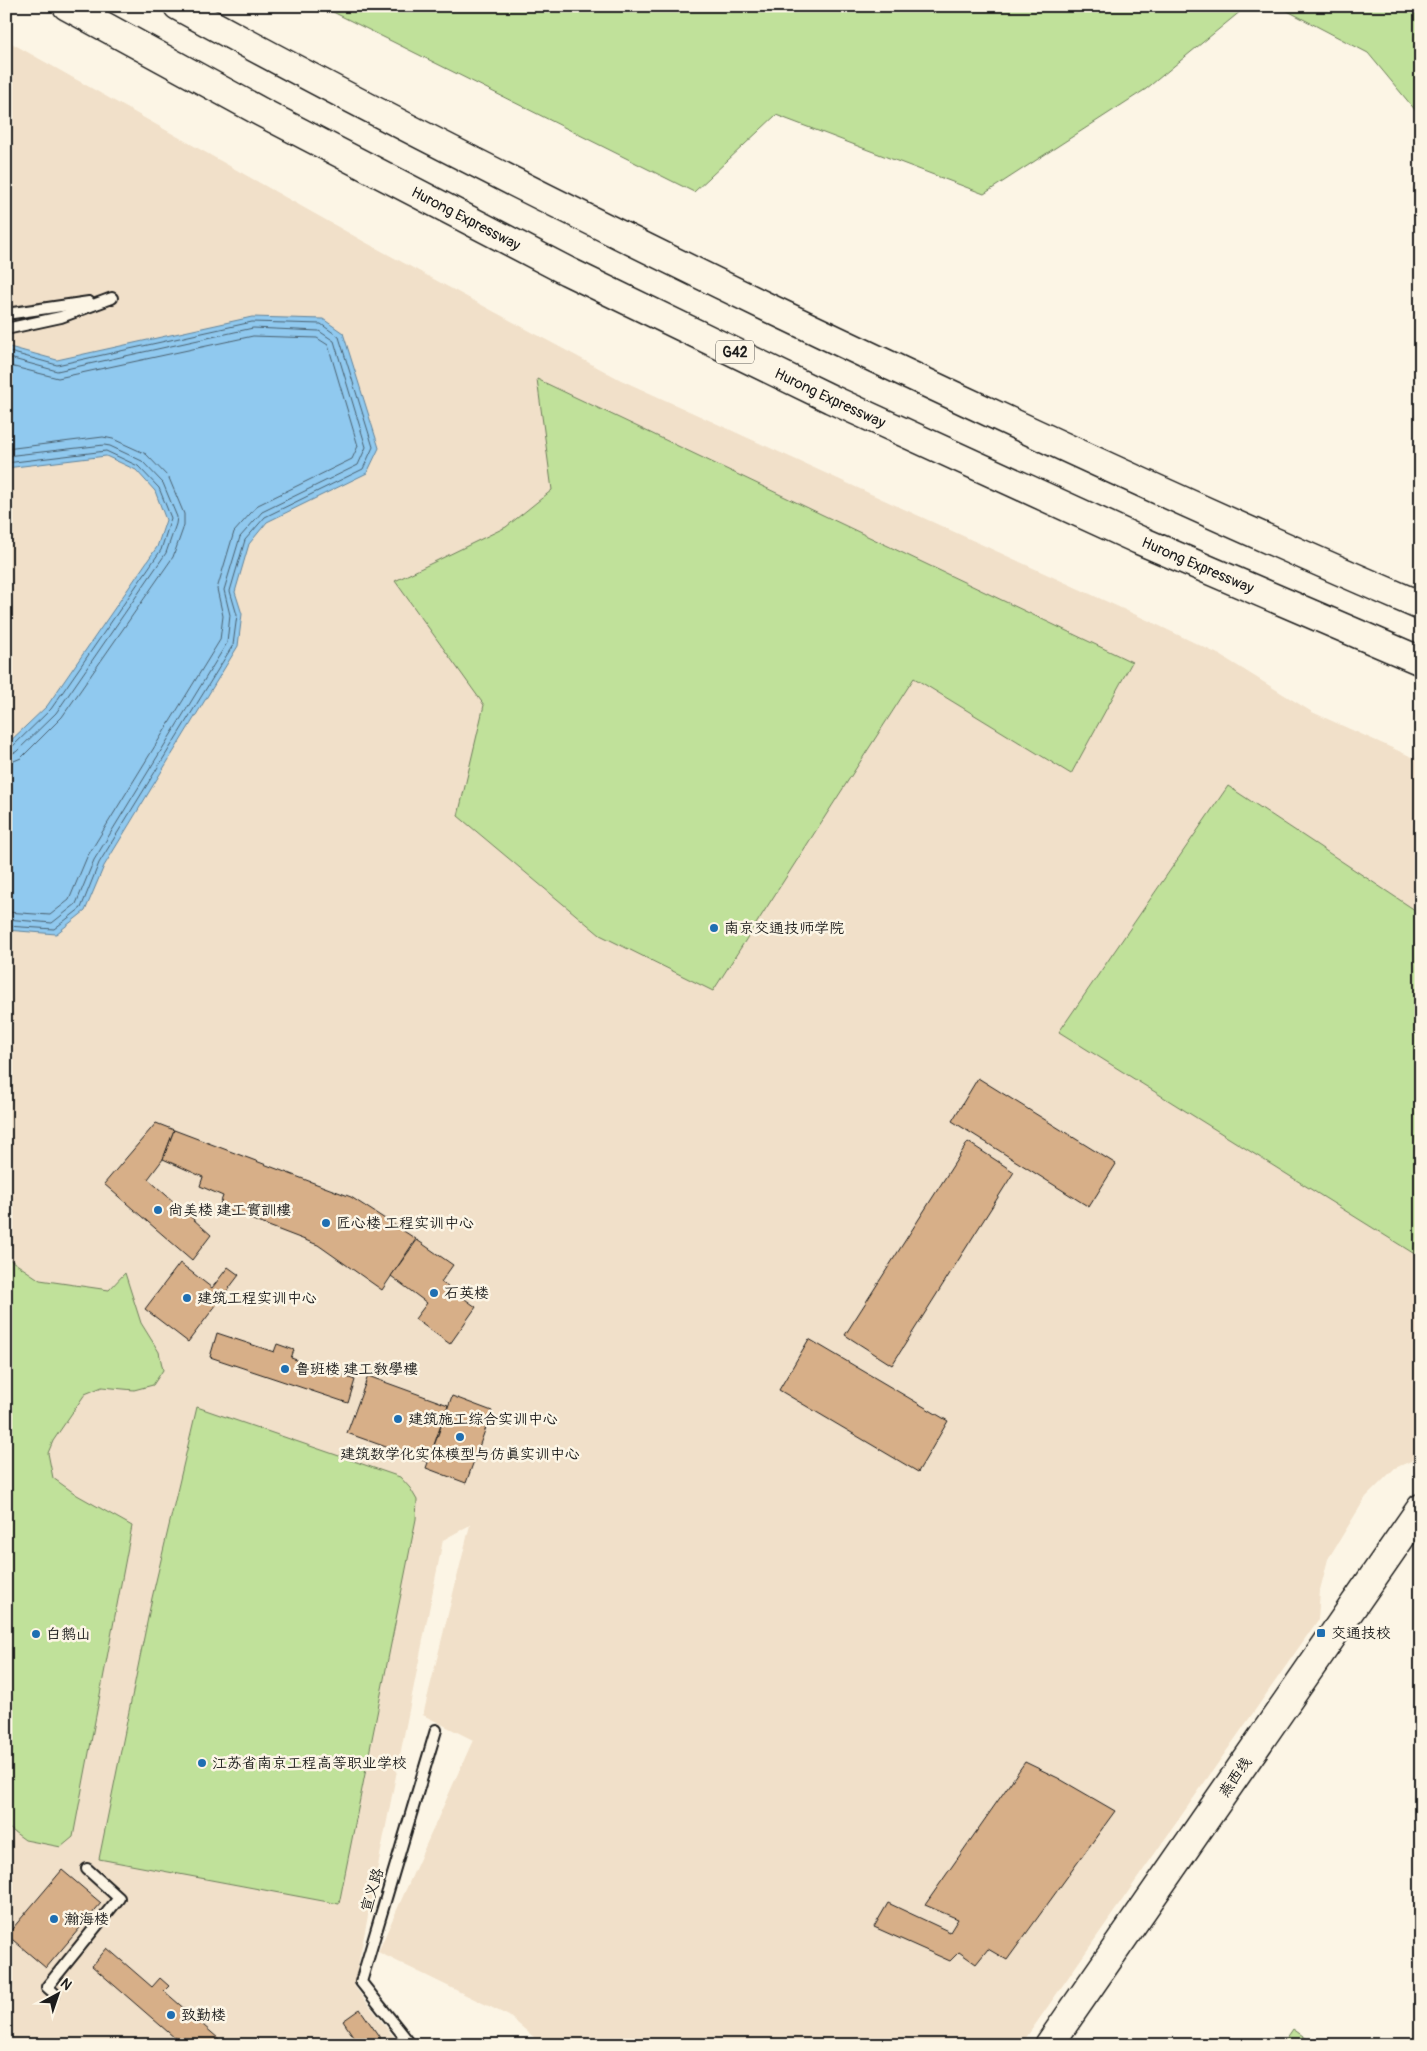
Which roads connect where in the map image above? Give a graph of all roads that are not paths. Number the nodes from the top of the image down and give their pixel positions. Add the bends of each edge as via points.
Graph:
1 (67, 6) edge
2 (178, 6) edge
3 (6, 314) edge
4 (6, 329) edge
5 (1421, 606) edge
6 (1421, 661) edge
7 (1421, 1508) edge
8 (436, 1730) dead end
9 (87, 1869) dead end
10 (54, 1993) dead end
11 (411, 2045) edge
12 (1048, 2045) edge

1 - 6 main road, Hurong Expressway / G42 via 261,112 576,276 831,399 1130,536
2 - 5 main road via 318,82 628,240 916,378 1306,557
3 - 4 lane via 112,298 61,317
7 - 12 main road, 燕西线
8 - 11 lane, 宣义路 via 361,1982
9 - 10 lane via 119,1898 47,1987

